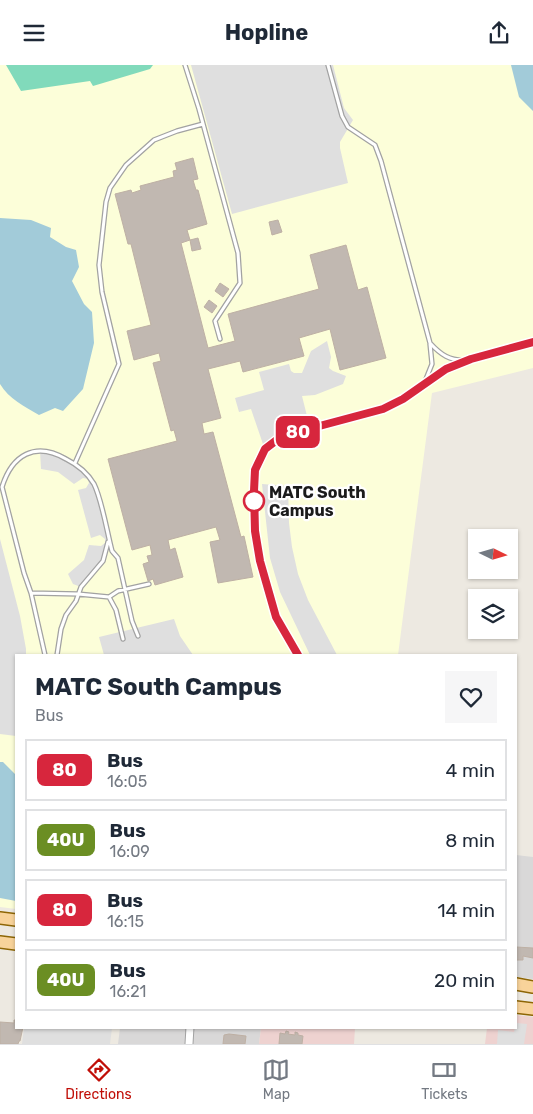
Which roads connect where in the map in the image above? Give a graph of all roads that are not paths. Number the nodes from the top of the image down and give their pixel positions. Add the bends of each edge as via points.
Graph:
1 (185, 65) edge
2 (328, 65) edge
3 (203, 124) junction
4 (220, 339) dead end
5 (533, 342) edge
6 (430, 343) junction
7 (471, 359) junction
8 (424, 385) junction
9 (75, 463) junction
10 (109, 539) junction
11 (149, 584) dead end
12 (125, 590) junction
13 (32, 593) junction
14 (78, 594) junction
15 (109, 597) junction
16 (138, 636) dead end
17 (123, 639) dead end
18 (46, 654) edge
19 (57, 654) edge
20 (297, 654) edge
21 (0, 918) edge
22 (15, 920) edge
23 (0, 942) edge
24 (15, 944) edge
25 (517, 985) edge
26 (533, 987) edge
27 (517, 1007) edge
28 (533, 1009) edge
29 (190, 1029) edge
30 (188, 1044) edge

1 - 3 lane
2 - 6 lane via 348,127 375,145 381,161
3 - 4 lane via 238,253 240,283 215,321
3 - 9 lane via 154,140 126,165 110,188 99,265 119,364
5 - 7 lane
6 - 7 lane via 439,353 455,361
6 - 8 lane via 432,364
7 - 8 lane via 446,369
8 - 20 lane via 383,409 282,436 261,456 255,470 254,491 260,561 276,617
9 - 10 lane via 95,486
9 - 13 lane via 52,452 35,451 12,465 2,487
10 - 12 lane via 118,558
10 - 14 lane via 103,561
11 - 12 lane
12 - 15 lane
12 - 16 lane
13 - 14 lane
13 - 18 lane
14 - 15 lane
14 - 19 lane via 61,629
15 - 17 lane via 116,610
21 - 22 main road
23 - 24 main road
25 - 26 main road
27 - 28 main road
29 - 30 street

